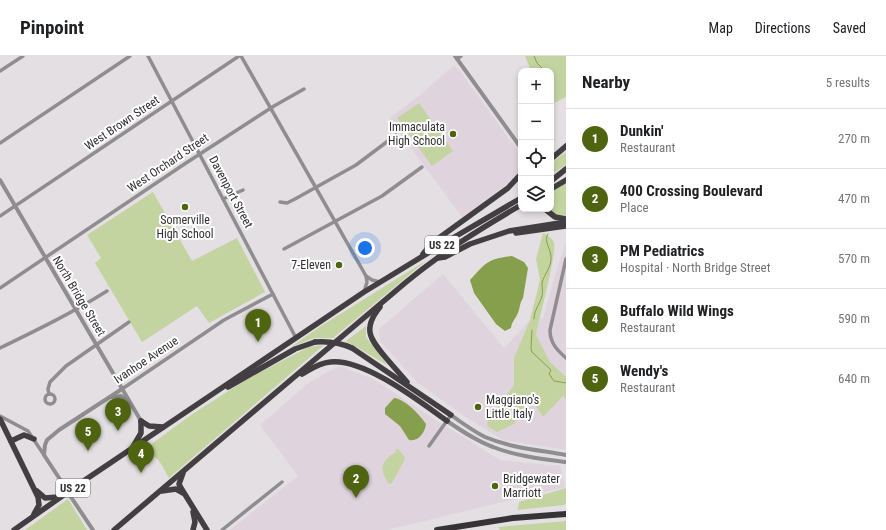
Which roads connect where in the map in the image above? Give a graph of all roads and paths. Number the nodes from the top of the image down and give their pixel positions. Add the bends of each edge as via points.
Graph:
1 (23, 56) edge
2 (130, 56) edge
3 (148, 56) edge
4 (240, 56) edge
5 (458, 57) edge
6 (0, 71) edge
7 (304, 89) dead end
8 (172, 101) junction
9 (271, 108) junction
10 (396, 135) dead end
11 (0, 143) edge
12 (518, 144) edge
13 (566, 146) edge
14 (557, 152) junction
15 (200, 154) junction
16 (554, 154) edge
17 (554, 156) edge
18 (422, 168) dead end
19 (566, 169) edge
20 (566, 173) edge
21 (519, 176) edge
22 (554, 179) edge
23 (554, 179) edge
24 (0, 180) edge
25 (566, 180) edge
26 (554, 187) edge
27 (316, 188) junction
28 (243, 190) dead end
29 (223, 199) junction
30 (518, 200) edge
31 (280, 202) dead end
32 (15, 206) junction
33 (518, 207) edge
34 (549, 212) edge
35 (0, 216) edge
36 (566, 220) edge
37 (335, 222) junction
38 (566, 226) edge
39 (504, 233) junction
40 (284, 249) dead end
41 (422, 256) junction
42 (45, 258) junction
43 (436, 258) junction
44 (566, 259) edge
45 (366, 276) junction
46 (380, 282) junction
47 (0, 288) edge
48 (106, 291) dead end
49 (364, 292) junction
50 (273, 294) junction
51 (389, 296) junction
52 (76, 310) junction
53 (129, 322) dead end
54 (296, 338) junction
55 (96, 344) junction
56 (0, 348) edge
57 (566, 358) edge
58 (288, 383) junction
59 (122, 388) junction
60 (416, 391) junction
61 (49, 394) dead end
62 (108, 397) junction
63 (131, 403) junction
64 (192, 409) junction
65 (451, 415) junction
66 (0, 416) edge
67 (0, 419) edge
68 (141, 421) junction
69 (447, 421) junction
70 (166, 426) junction
71 (34, 439) junction
72 (11, 441) junction
73 (429, 446) dead end
74 (131, 449) junction
75 (44, 455) junction
76 (566, 455) edge
77 (566, 462) edge
78 (184, 472) junction
79 (282, 482) dead end
80 (35, 490) junction
81 (161, 491) junction
82 (183, 493) junction
83 (61, 496) junction
84 (191, 506) junction
85 (566, 514) edge
86 (31, 518) junction
87 (14, 530) edge
88 (93, 530) edge
89 (114, 530) edge
90 (194, 530) edge
91 (207, 530) edge
92 (222, 530) edge
93 (437, 530) edge

1 - 6 street
2 - 11 street
3 - 8 street, Davenport Street
4 - 8 street, West Brown Street
4 - 9 street
5 - 12 street
7 - 9 street, West Orchard Street
8 - 15 street, Davenport Street
8 - 32 street, West Brown Street
9 - 15 street, West Orchard Street
9 - 27 street
10 - 27 street via 356,165
13 - 14 highway
14 - 16 highway
14 - 17 highway
15 - 29 street, Davenport Street
15 - 42 street, West Orchard Street
18 - 37 street via 382,196
19 - 22 highway
20 - 23 highway
21 - 41 highway via 508,188 432,243
24 - 32 street, North Bridge Street
25 - 26 highway
27 - 31 street via 291,201
27 - 37 street
28 - 29 street
29 - 50 street, Davenport Street
30 - 41 highway, US 22
32 - 35 street, West Brown Street
32 - 42 street, North Bridge Street
33 - 43 highway, US 22
34 - 36 highway
36 - 39 highway
37 - 40 street
37 - 45 street
38 - 39 highway
39 - 43 highway via 470,244 445,257
41 - 46 highway, US 22
42 - 47 street, West Orchard Street
42 - 52 street, North Bridge Street
43 - 51 highway, US 22
44 - 57 street via 550,333 554,347
45 - 46 street
45 - 49 street
46 - 49 highway, US 22
48 - 52 street
49 - 54 highway, US 22
50 - 54 street, Davenport Street
50 - 59 street, Ivanhoe Avenue via 224,320
51 - 58 highway, US 22
51 - 60 highway via 371,320 370,335 375,345
52 - 55 street, North Bridge Street
52 - 56 street
53 - 55 street
54 - 64 highway, US 22
55 - 59 street, North Bridge Street
55 - 61 street via 52,379 48,386
58 - 69 highway via 320,364 339,361 350,363 394,385
58 - 78 highway, US 22
59 - 62 street, Ivanhoe Avenue
59 - 63 street, North Bridge Street
60 - 64 highway, bridge via 352,348 329,341 315,342 295,349
60 - 65 highway
62 - 63 street via 121,396
62 - 75 street, Ivanhoe Avenue via 53,435 45,445
63 - 68 street, North Bridge Street
64 - 70 highway, US 22
65 - 69 street
65 - 76 street via 478,433 501,442
66 - 71 street via 25,429
67 - 72 highway
68 - 70 highway via 149,426
68 - 74 highway via 140,436
69 - 73 street
69 - 77 street via 492,447
70 - 74 highway, US 22
71 - 72 highway via 24,435
71 - 75 street
72 - 80 highway
74 - 83 highway, US 22
75 - 88 street, bridge
78 - 81 highway, US 22
78 - 82 highway via 180,484
79 - 92 street
80 - 83 highway via 46,498
80 - 86 highway via 39,505
81 - 82 highway via 176,489
81 - 89 highway, US 22
82 - 84 highway
83 - 86 highway, US 22
84 - 90 highway
84 - 91 highway
85 - 93 highway via 513,518
86 - 87 highway, US 22

